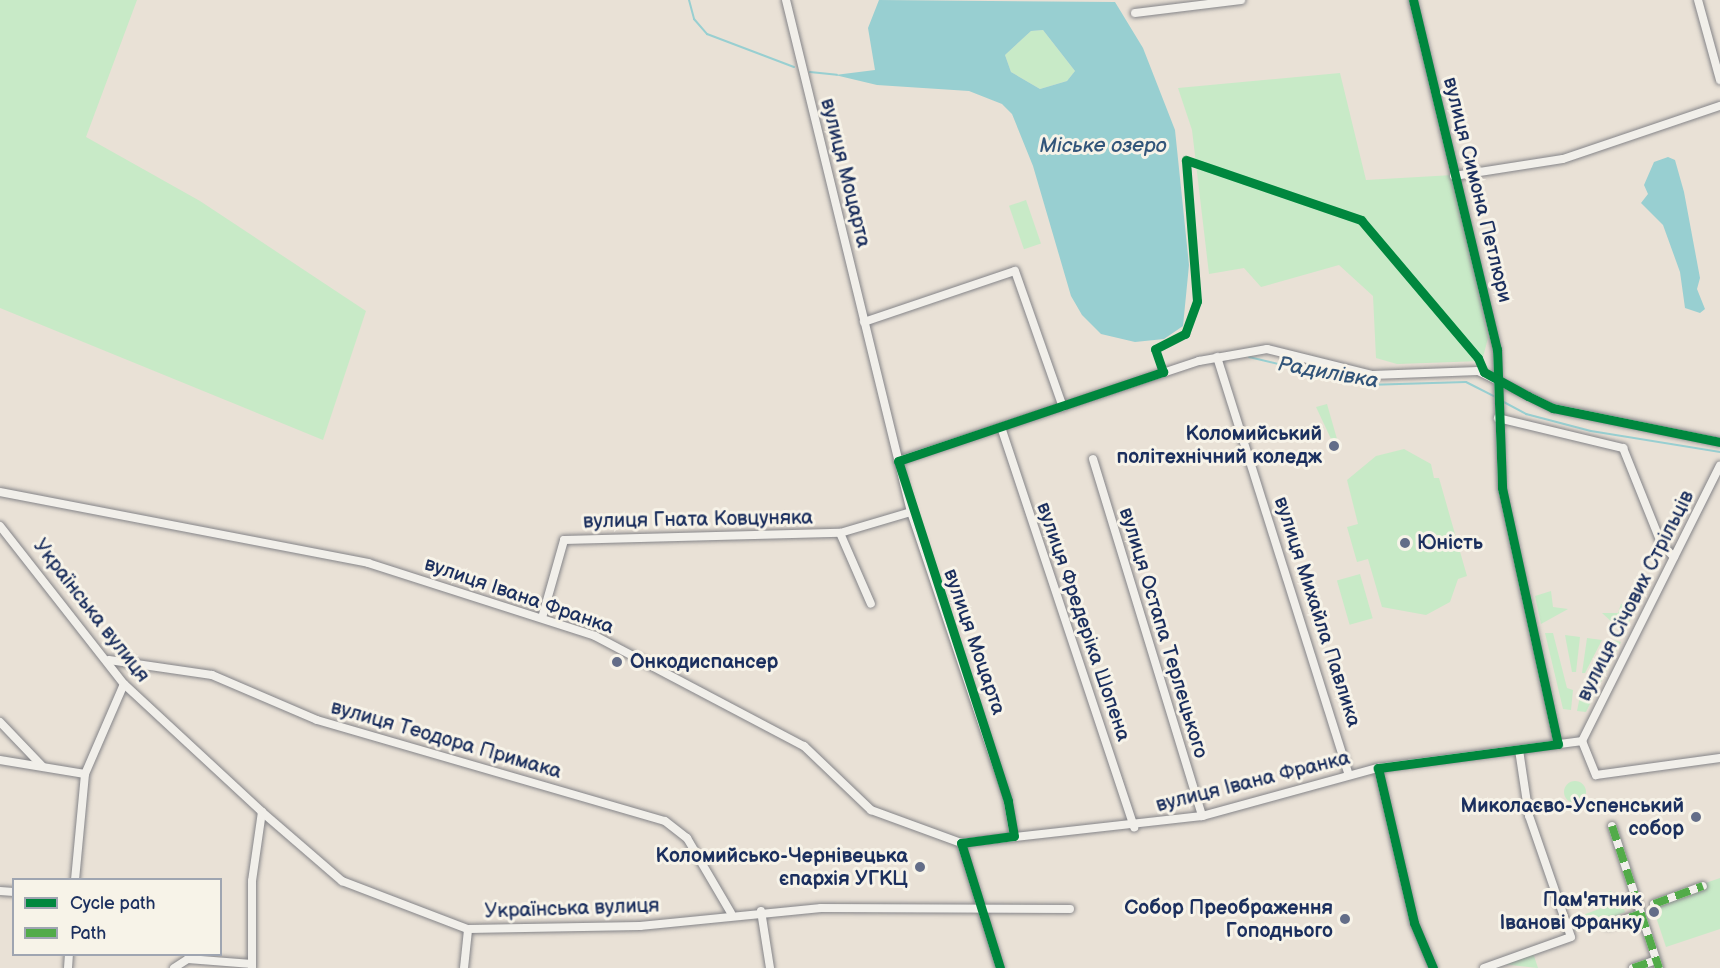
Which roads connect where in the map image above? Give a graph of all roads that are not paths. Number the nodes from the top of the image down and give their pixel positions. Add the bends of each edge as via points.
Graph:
1 (786, 0) edge
2 (1241, 0) edge
3 (1413, 0) edge
4 (1698, 0) edge
5 (1135, 13) dead end
6 (1720, 80) edge
7 (1720, 106) edge
8 (1454, 176) junction
9 (864, 322) junction
10 (1217, 357) junction
11 (1499, 379) junction
12 (1063, 406) junction
13 (1498, 418) junction
14 (1001, 427) junction
15 (1720, 442) edge
16 (1093, 459) dead end
17 (898, 461) junction
18 (1720, 466) edge
19 (0, 492) edge
20 (911, 512) junction
21 (0, 526) edge
22 (840, 533) junction
23 (1674, 557) junction
24 (871, 604) dead end
25 (542, 618) junction
26 (109, 660) junction
27 (124, 684) junction
28 (0, 722) edge
29 (1582, 741) junction
30 (1558, 744) junction
31 (1519, 750) junction
32 (1720, 758) edge
33 (0, 760) edge
34 (43, 767) junction
35 (1378, 768) junction
36 (85, 774) junction
37 (1349, 775) junction
38 (262, 812) junction
39 (1202, 816) junction
40 (1612, 826) dead end
41 (1134, 827) junction
42 (1014, 836) junction
43 (961, 843) junction
44 (75, 878) edge
45 (1703, 886) dead end
46 (1654, 904) dead end
47 (1070, 909) dead end
48 (761, 911) junction
49 (983, 911) junction
50 (731, 914) junction
51 (1640, 914) junction
52 (1608, 925) dead end
53 (468, 929) junction
54 (1658, 964) edge
55 (252, 966) edge
56 (174, 968) edge
57 (464, 968) edge
58 (770, 968) edge
59 (1000, 968) edge
60 (1433, 968) edge
61 (1484, 968) edge
62 (1634, 968) edge

1 - 9 street, вулиця Моцарта
2 - 5 street
3 - 8 street, вулиця Симона Петлюри
4 - 6 street
7 - 8 street via 1563,159
8 - 11 street, вулиця Симона Петлюри via 1497,349
9 - 12 street via 1015,271
9 - 17 street, вулиця Моцарта
10 - 11 street via 1257,350 1312,356 1372,375 1463,369
10 - 12 street
10 - 37 street, вулиця Михайла Павлика
11 - 13 street, вулиця Симона Петлюри
11 - 15 street via 1553,408
12 - 14 street
13 - 23 street via 1623,448 1662,545
13 - 30 street via 1502,488
14 - 17 street
14 - 41 street, вулиця Фредеріка Шопена
16 - 39 street, вулиця Остапа Терлецького
17 - 20 street, вулиця Моцарта
18 - 23 street, вулиця Січових Стрільців
19 - 25 street, вулиця Івана Франка via 368,563
20 - 22 street, вулиця Гната Ковцуняка
20 - 42 street, вулиця Моцарта via 1007,797
21 - 26 street, Українська вулиця
22 - 24 street
22 - 25 street, вулиця Гната Ковцуняка via 564,540
23 - 29 street, вулиця Січових Стрільців
25 - 43 street, вулиця Івана Франка via 601,638 767,724 811,752 857,799 881,814
26 - 27 street, Українська вулиця
26 - 50 street, вулиця Теодора Примака via 212,675 317,720 665,821 687,838
27 - 36 street
27 - 38 street, Українська вулиця
28 - 34 street
29 - 30 street, вулиця Івана Франка
29 - 32 street via 1596,775
30 - 31 street, вулиця Івана Франка
31 - 35 street, вулиця Івана Франка
31 - 61 street via 1529,816 1571,937
33 - 34 street
34 - 36 street
35 - 37 street, вулиця Івана Франка
35 - 60 street via 1413,923
36 - 44 street
37 - 39 street, вулиця Івана Франка
38 - 53 street, Українська вулиця via 342,881
38 - 55 street via 252,881
39 - 41 street, вулиця Івана Франка
40 - 51 street
41 - 42 street, вулиця Івана Франка
42 - 43 street, вулиця Івана Франка
43 - 49 street
45 - 46 street
47 - 49 street, Українська вулиця
48 - 49 street, Українська вулиця
48 - 50 street, Українська вулиця
48 - 58 street
49 - 59 street
50 - 53 street, Українська вулиця via 640,926
51 - 52 street
51 - 54 street
53 - 57 street
54 - 62 street
55 - 56 street via 188,959

